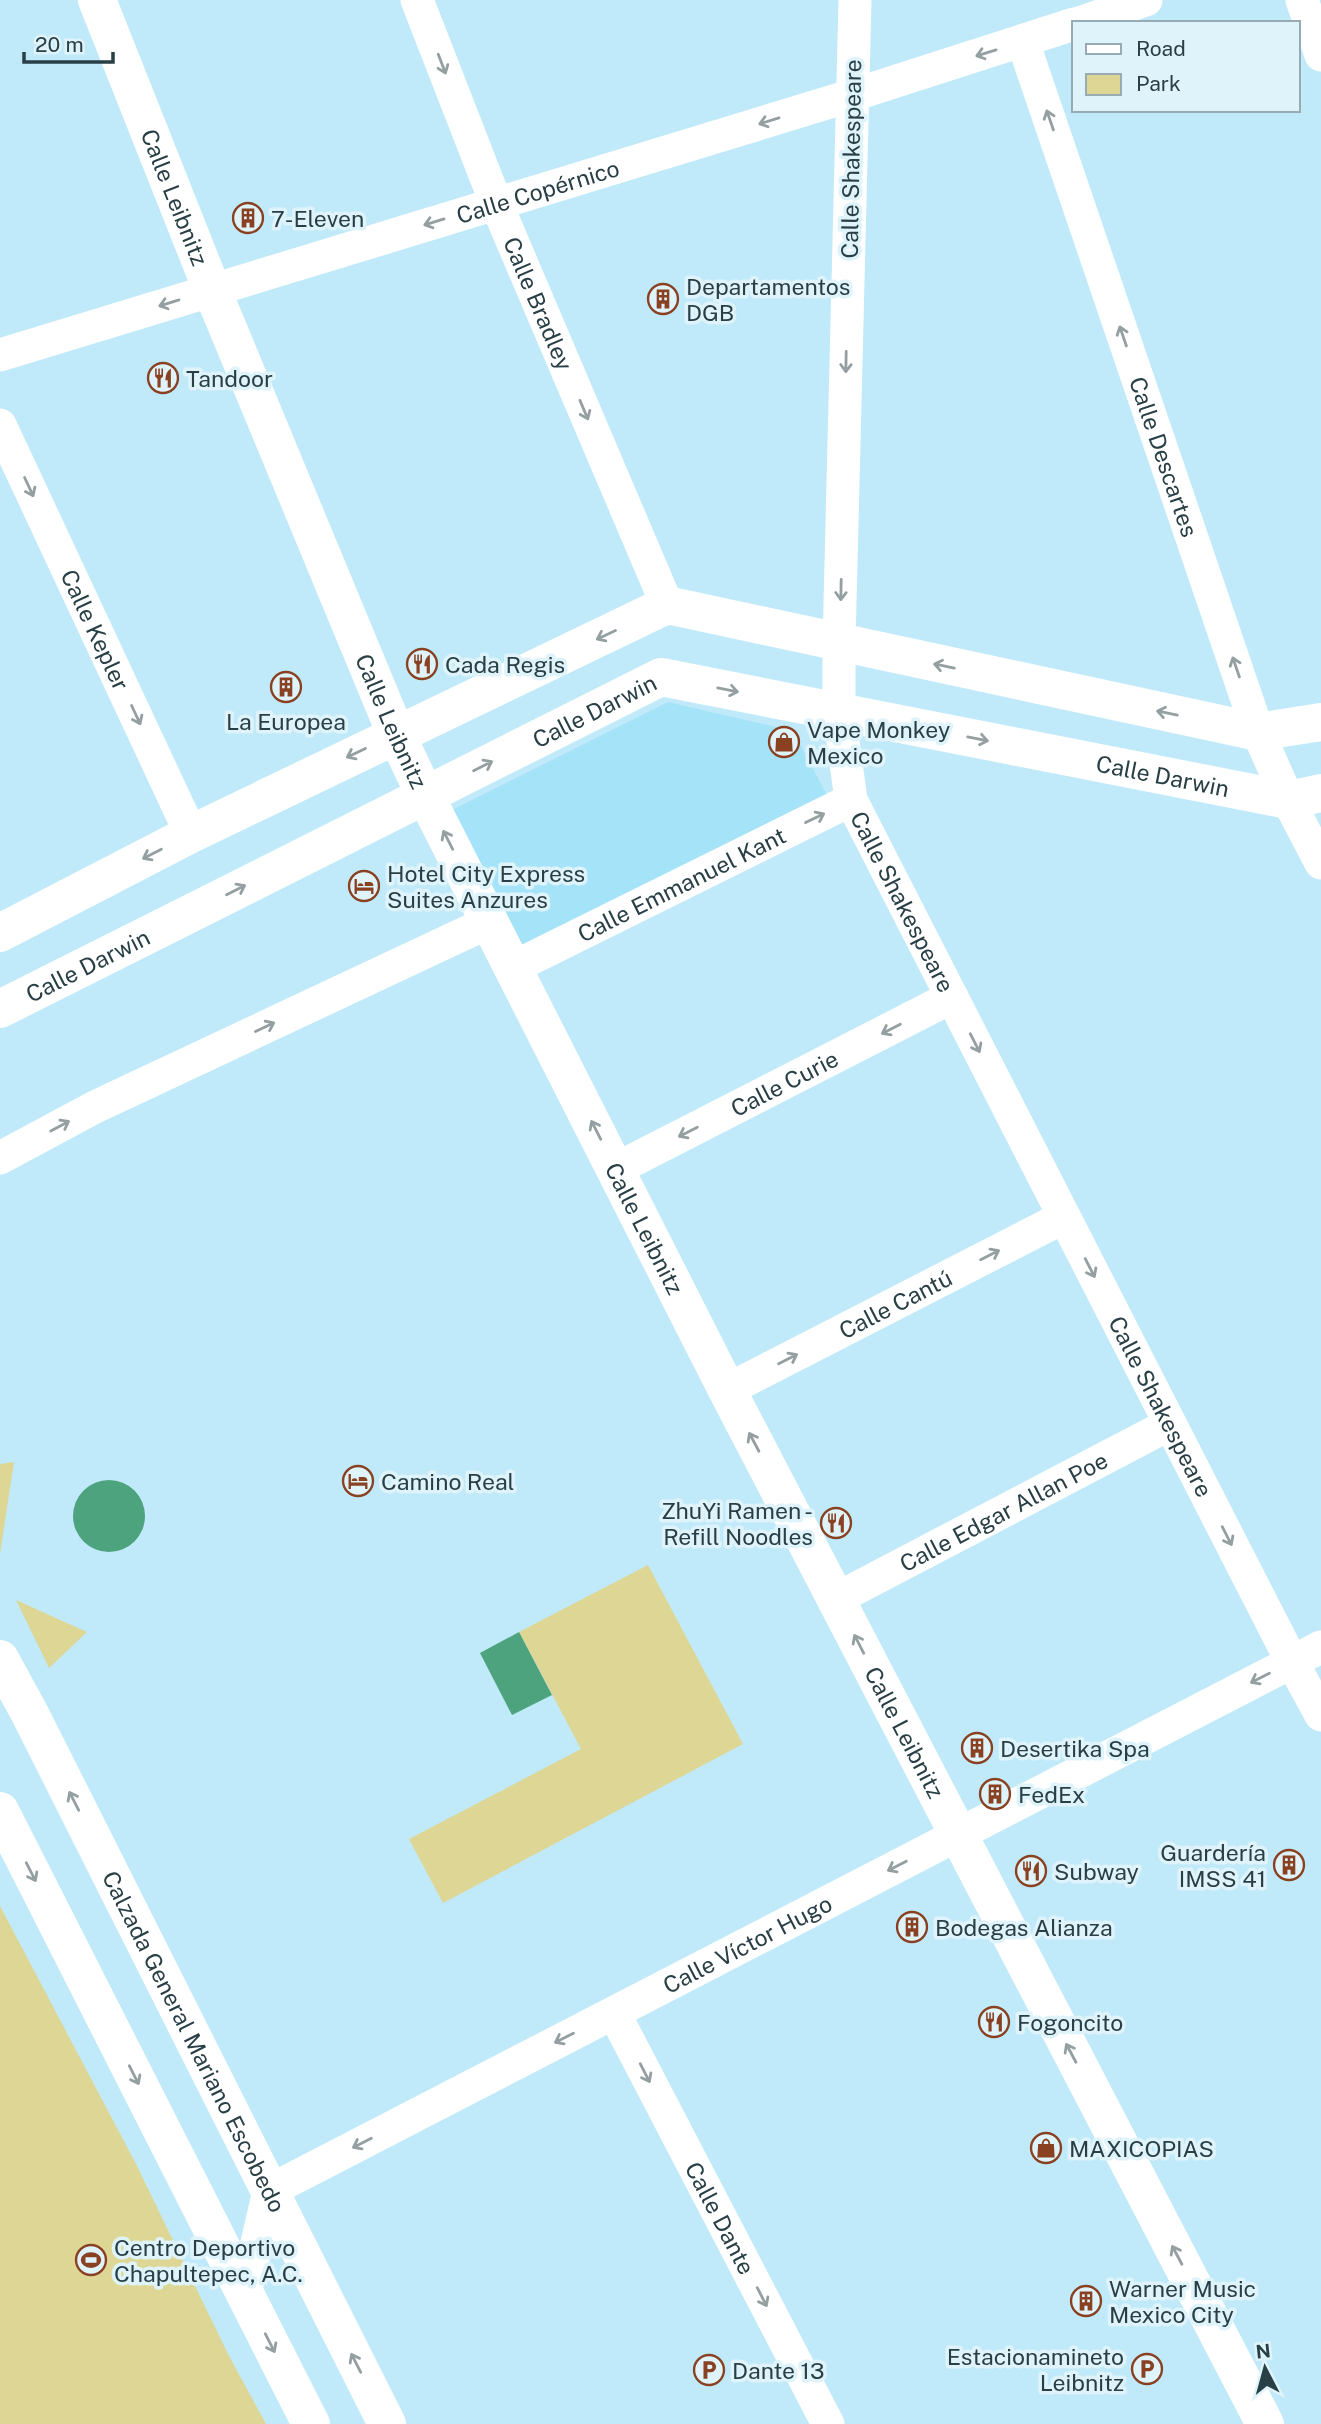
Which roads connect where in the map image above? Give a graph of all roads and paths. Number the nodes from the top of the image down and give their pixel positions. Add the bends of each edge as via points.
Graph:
1 (97, 0) edge
2 (417, 0) edge
3 (855, 0) edge
4 (1146, 0) edge
5 (1302, 0) edge
6 (1086, 21) edge
7 (1072, 26) edge
8 (1023, 42) junction
9 (1321, 55) edge
10 (853, 95) junction
11 (496, 203) junction
12 (212, 290) junction
13 (0, 355) edge
14 (0, 425) edge
15 (667, 605) junction
16 (839, 644) junction
17 (839, 712) junction
18 (1321, 722) edge
19 (1258, 732) junction
20 (396, 734) junction
21 (425, 795) junction
22 (1305, 796) edge
23 (851, 800) junction
24 (191, 834) junction
25 (1321, 863) edge
26 (489, 922) junction
27 (0, 933) edge
28 (512, 968) junction
29 (952, 998) junction
30 (0, 1009) edge
31 (0, 1157) edge
32 (616, 1169) junction
33 (1064, 1217) junction
34 (727, 1390) junction
35 (1170, 1424) junction
36 (836, 1599) junction
37 (1321, 1647) edge
38 (0, 1659) edge
39 (1292, 1662) junction
40 (1321, 1715) edge
41 (0, 1811) edge
42 (958, 1835) junction
43 (614, 2012) junction
44 (269, 2191) junction
45 (245, 2294) junction
46 (311, 2424) edge
47 (387, 2424) edge
48 (828, 2424) edge
49 (1265, 2424) edge

1 - 12 street, Calle Leibnitz
2 -> 11 street, Calle Bradley
3 - 10 street, Calle Shakespeare
4 - 6 street, Calle Copérnico
5 - 9 street
7 - 8 street, Calle Copérnico
8 -> 10 street, Calle Copérnico
19 -> 8 street, Calle Descartes
10 -> 11 street, Calle Copérnico
10 -> 16 street, Calle Shakespeare
11 -> 12 street, Calle Copérnico
11 -> 15 street, Calle Bradley
12 -> 13 street, Calle Copérnico
12 - 20 street, Calle Leibnitz
14 -> 24 street, Calle Kepler
15 - 16 street
15 -> 20 street
16 - 17 street, Calle Shakespeare
19 -> 16 street
21 -> 17 street, Calle Darwin via 661,677
17 -> 22 street, Calle Darwin
17 - 23 street, Calle Shakespeare
18 - 19 street
19 - 22 street, Calle Descartes
20 - 21 street, Calle Leibnitz
20 -> 24 street
26 -> 21 street, Calle Leibnitz
30 -> 21 street, Calle Darwin
22 - 25 street, Calle Descartes
28 -> 23 street, Calle Emmanuel Kant
23 - 29 street, Calle Shakespeare
24 -> 27 street
26 - 28 street, Calle Leibnitz
31 -> 26 street
32 -> 28 street, Calle Leibnitz
29 -> 32 street, Calle Curie
29 -> 33 street, Calle Shakespeare
32 - 34 street, Calle Leibnitz
34 -> 33 street, Calle Cantú
33 -> 35 street, Calle Shakespeare
36 -> 34 street, Calle Leibnitz
35 - 36 street, Calle Edgar Allan Poe
35 -> 39 street, Calle Shakespeare
42 -> 36 street, Calle Leibnitz
37 - 39 street, Calle Víctor Hugo
44 -> 38 street, Calzada General Mariano Escobedo
39 - 40 street, Calle Shakespeare
39 -> 42 street, Calle Víctor Hugo
41 -> 45 street
42 -> 43 street, Calle Víctor Hugo
49 -> 42 street, Calle Leibnitz
43 -> 44 street, Calle Víctor Hugo
43 -> 48 street, Calle Dante
44 - 45 street
47 -> 44 street, Calzada General Mariano Escobedo
45 -> 46 street

